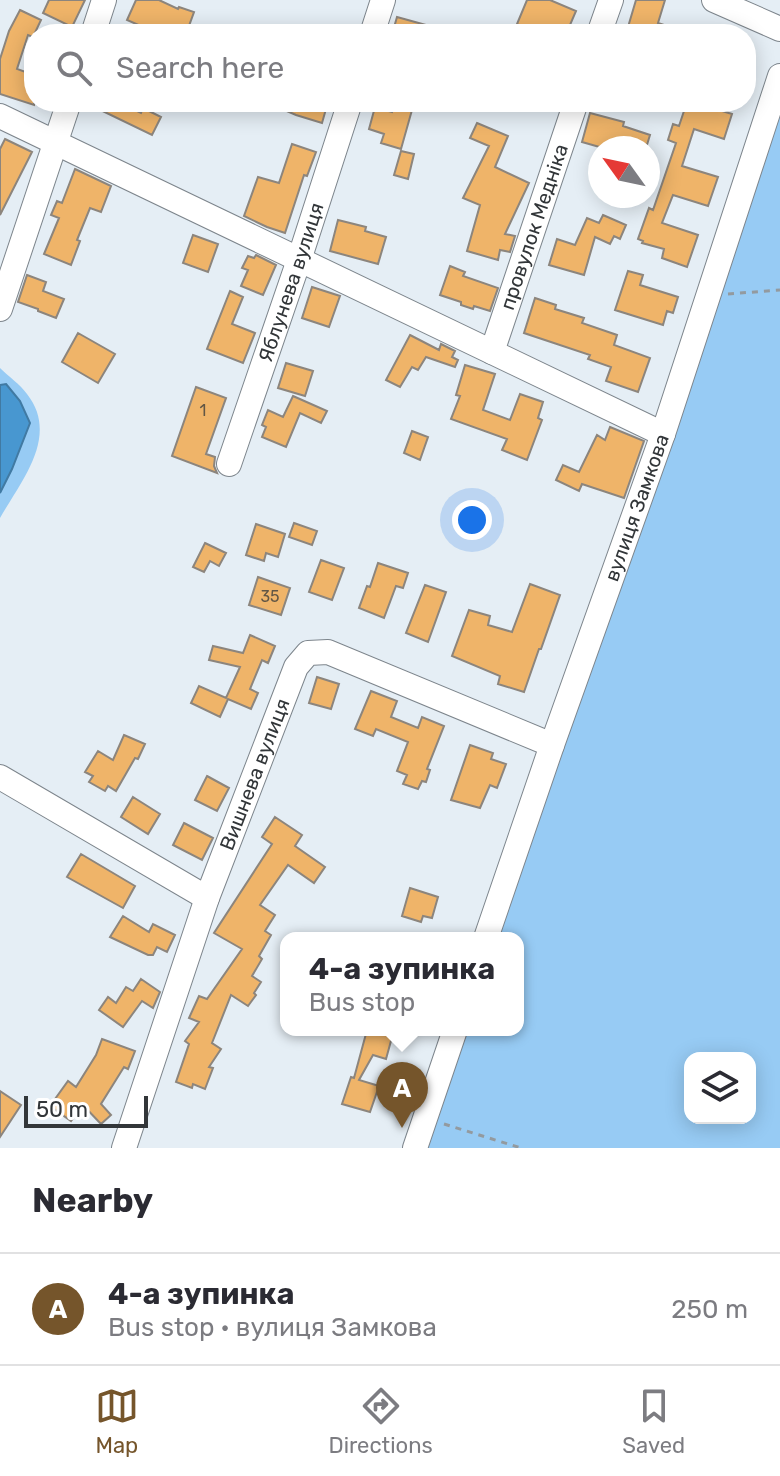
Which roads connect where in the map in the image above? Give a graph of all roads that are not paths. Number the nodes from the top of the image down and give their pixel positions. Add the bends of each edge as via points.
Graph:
1 (104, 0) edge
2 (383, 0) edge
3 (611, 0) edge
4 (714, 0) edge
5 (96, 24) edge
6 (375, 24) edge
7 (603, 24) edge
8 (780, 29) edge
9 (780, 76) edge
10 (66, 112) edge
11 (347, 112) edge
12 (573, 112) edge
13 (0, 116) edge
14 (55, 143) junction
15 (299, 260) junction
16 (0, 309) edge
17 (492, 352) junction
18 (663, 434) junction
19 (229, 464) dead end
20 (552, 745) junction
21 (0, 777) edge
22 (207, 898) junction
23 (488, 932) edge
24 (453, 1036) edge
25 (124, 1148) edge
26 (415, 1148) edge

1 - 5 street
2 - 6 street
3 - 7 street
4 - 8 street
9 - 18 street, вулиця Замкова
10 - 14 street
11 - 15 street, Яблунева вулиця
12 - 17 street, провулок Медніка
13 - 14 street
14 - 15 street
14 - 16 street
15 - 17 street
15 - 19 street, Яблунева вулиця
17 - 18 street
18 - 20 street, вулиця Замкова
20 - 22 street, Вишнева вулиця via 328,652 308,653 296,667
20 - 23 street, вулиця Замкова
21 - 22 street
22 - 25 street, Вишнева вулиця
24 - 26 street

